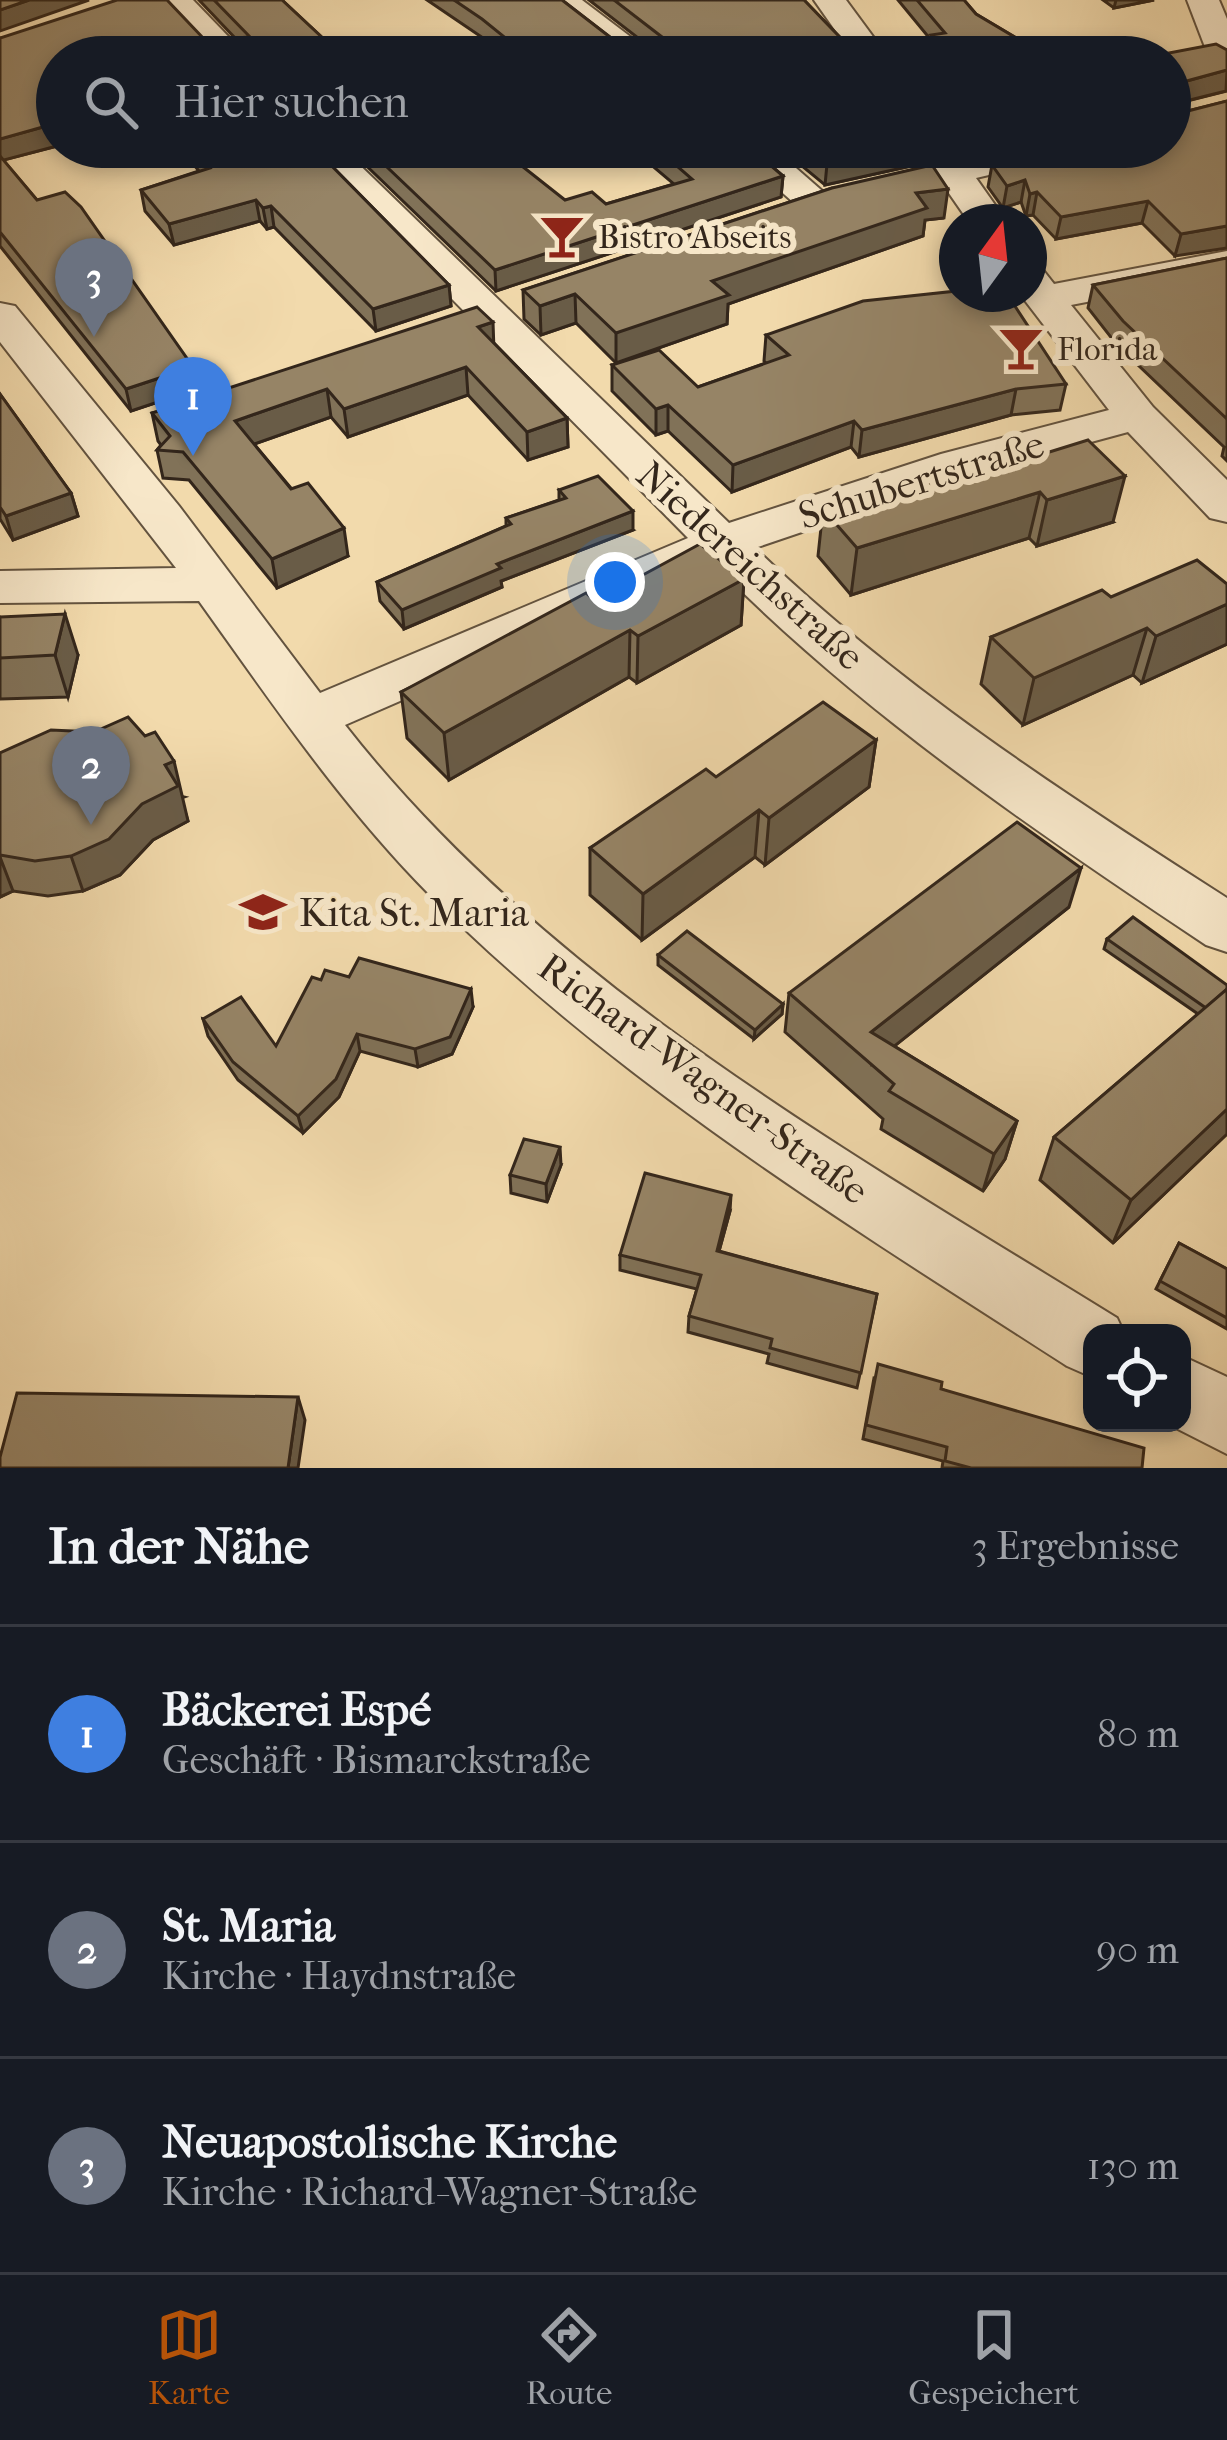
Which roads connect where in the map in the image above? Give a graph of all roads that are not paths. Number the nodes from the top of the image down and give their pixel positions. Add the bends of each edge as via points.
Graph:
1 (175, 0) edge
2 (561, 0) edge
3 (830, 0) edge
4 (1203, 0) edge
5 (210, 36) edge
6 (611, 36) edge
7 (856, 36) edge
8 (1227, 60) edge
9 (341, 168) edge
10 (774, 168) edge
11 (921, 168) edge
12 (951, 168) edge
13 (817, 203) junction
14 (976, 204) edge
15 (773, 218) edge
16 (1227, 263) edge
17 (1047, 287) edge
18 (528, 298) edge
19 (1047, 302) edge
20 (483, 312) junction
21 (0, 315) edge
22 (438, 327) edge
23 (1136, 416) junction
24 (148, 425) edge
25 (103, 440) junction
26 (1227, 507) edge
27 (720, 543) junction
28 (213, 584) junction
29 (0, 587) edge
30 (311, 718) junction
31 (1227, 928) edge
32 (1083, 1336) edge
33 (1191, 1397) edge
34 (1227, 1417) edge

1 - 5 street
2 - 6 street
3 - 7 street
4 - 8 street
9 - 20 street, Niedereichstraße
10 - 13 street
11 - 13 street
12 - 14 street
13 - 15 street
16 - 17 street
18 - 20 street
19 - 23 street
20 - 22 street
20 - 27 street, Niedereichstraße
21 - 25 street, Richard-Wagner-Straße
23 - 26 street
23 - 27 street, Schubertstraße via 957,464
24 - 25 street
25 - 28 street, Richard-Wagner-Straße
27 - 30 street, Schubertstraße
27 - 31 street, Niedereichstraße via 799,620 1081,833
28 - 29 street
28 - 30 street, Richard-Wagner-Straße
30 - 32 street, Richard-Wagner-Straße via 372,796 575,991 783,1146
33 - 34 street

